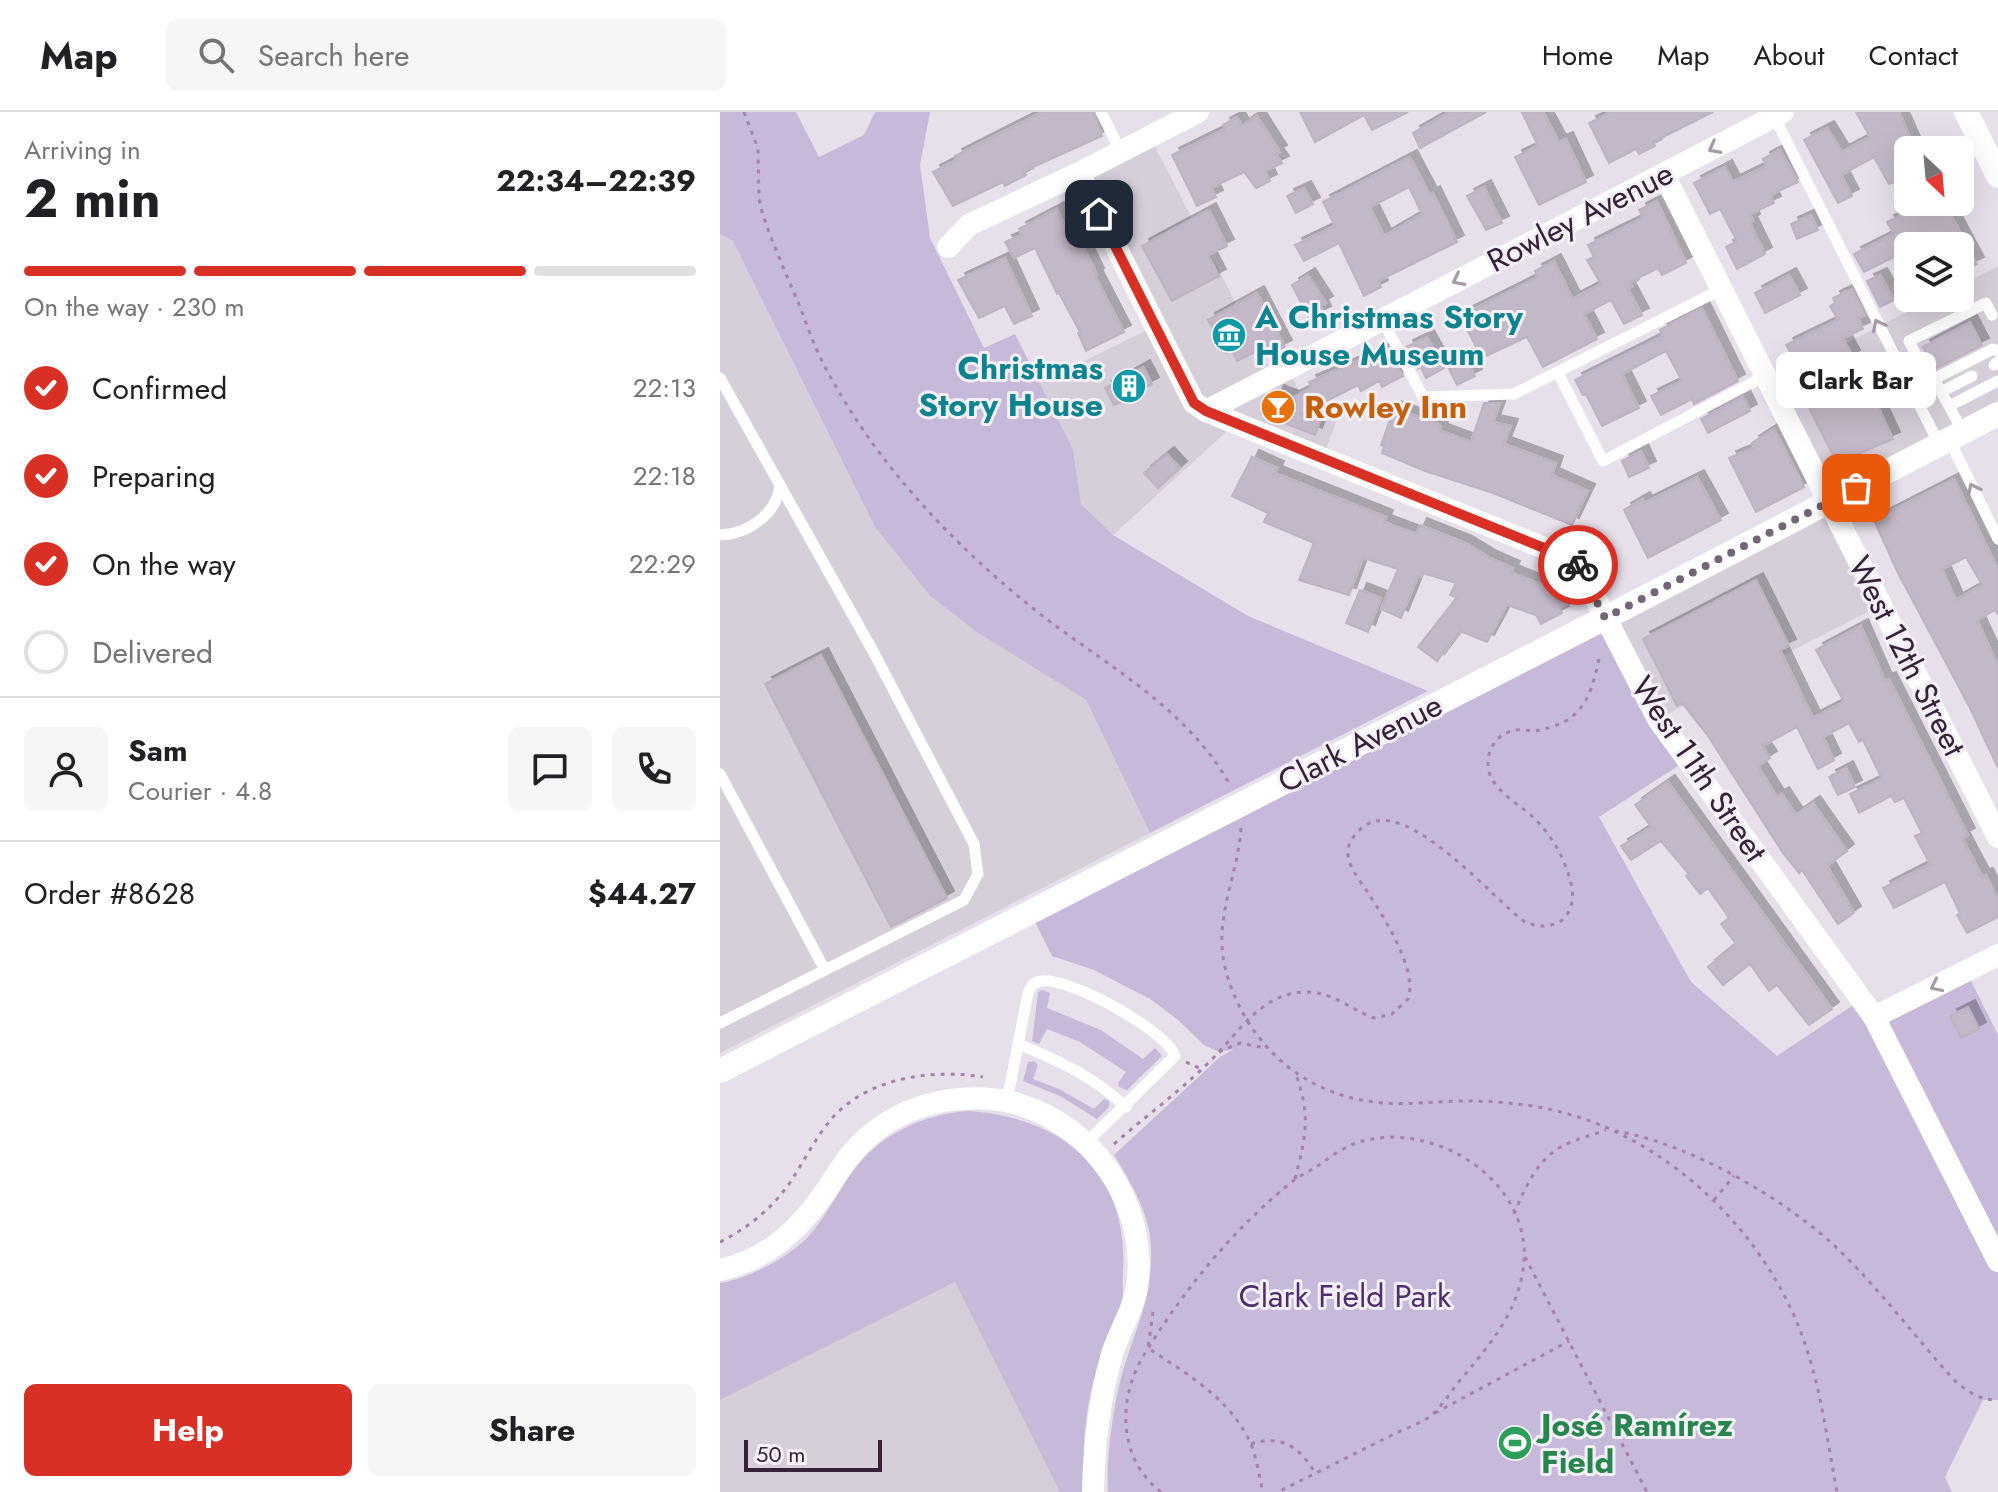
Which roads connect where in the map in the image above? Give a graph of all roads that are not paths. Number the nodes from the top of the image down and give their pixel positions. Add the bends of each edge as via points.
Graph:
1 (1101, 112) edge
2 (1198, 112) edge
3 (1966, 112) edge
4 (1778, 114) edge
5 (1121, 152) junction
6 (1079, 173) junction
7 (1664, 175) junction
8 (1998, 176) edge
9 (948, 247) dead end
10 (1722, 289) junction
11 (1992, 315) dead end
12 (1382, 319) junction
13 (1998, 351) edge
14 (1558, 373) junction
15 (1765, 376) junction
16 (1972, 376) dead end
17 (720, 378) edge
18 (1934, 379) junction
19 (1998, 381) edge
20 (1941, 392) junction
21 (1949, 406) junction
22 (1206, 411) junction
23 (1998, 414) edge
24 (1950, 438) junction
25 (780, 485) junction
26 (1829, 502) junction
27 (720, 535) edge
28 (1998, 539) edge
29 (1605, 618) junction
30 (720, 774) edge
31 (1998, 837) edge
32 (1998, 955) edge
33 (825, 970) junction
34 (1874, 1017) junction
35 (720, 1023) edge
36 (1018, 1044) junction
37 (720, 1071) edge
38 (1007, 1101) junction
39 (1126, 1107) junction
40 (1084, 1145) junction
41 (1998, 1261) edge
42 (720, 1270) edge
43 (1093, 1492) edge

1 - 5 lane
2 - 5 street
3 - 8 street
4 -> 7 street, Rowley Avenue
24 -> 4 lane
5 - 6 street
6 - 9 street via 969,225
6 - 22 street via 1194,403
7 - 10 street, West 12th Street
7 -> 12 street, Rowley Avenue
10 - 14 lane
10 - 15 street, West 12th Street
11 - 18 lane via 1986,303 1909,341 1927,376
12 - 14 lane via 1423,397 1514,394
12 - 22 street, Rowley Avenue
13 - 18 lane
14 - 15 lane via 1603,461
15 - 26 street, West 12th Street
16 - 20 lane
17 - 25 lane
18 - 20 lane
19 - 21 lane
20 - 21 lane
21 - 24 lane
22 - 29 street, West 11th Street via 1576,561
23 - 24 street, Clark Avenue
24 - 26 street, Clark Avenue
28 -> 24 lane
25 - 27 lane via 766,516
25 - 33 lane via 974,844 978,874 964,900
26 - 29 street, Clark Avenue
26 - 31 street, West 12th Street
29 - 34 street, West 11th Street via 1658,719
29 - 37 street, Clark Avenue
30 - 33 lane
32 -> 34 street
33 - 35 lane
34 - 41 street, West 11th Street
36 - 38 lane
36 - 39 lane via 1095,1080
36 - 39 lane via 1033,983 1063,984 1125,1012 1159,1036 1175,1056
38 - 40 street via 1053,1119
38 - 42 street via 939,1102 896,1117 850,1153 813,1210 784,1240 751,1262
39 - 40 lane
40 - 43 street via 1102,1159 1121,1192 1138,1252 1134,1297 1101,1396

